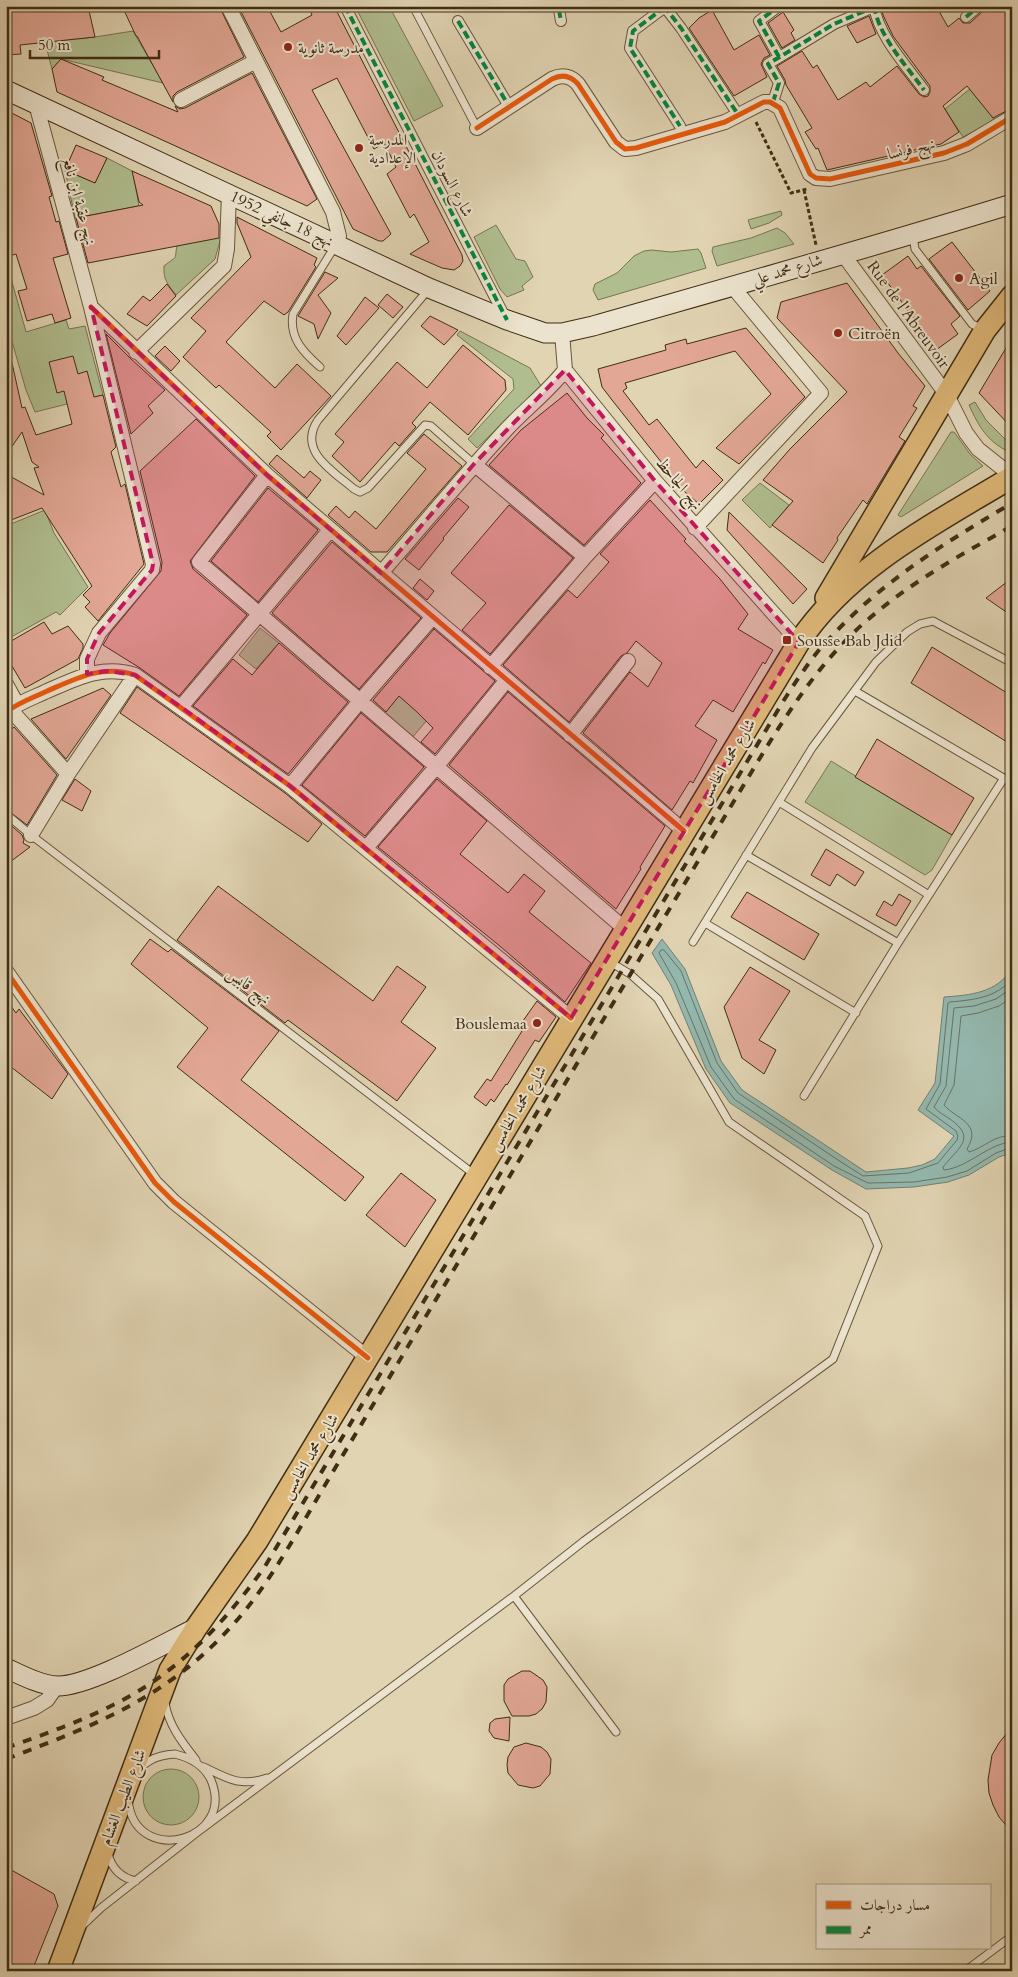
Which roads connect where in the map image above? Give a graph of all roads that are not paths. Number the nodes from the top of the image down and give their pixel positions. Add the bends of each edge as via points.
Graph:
1 (228, 6) edge
2 (345, 6) edge
3 (413, 6) edge
4 (779, 6) edge
5 (874, 6) edge
6 (979, 6) edge
7 (665, 7) edge
8 (560, 8) edge
9 (966, 16) dead end
10 (458, 20) dead end
11 (560, 21) dead end
12 (779, 57) junction
13 (256, 61) junction
14 (6, 90) edge
15 (924, 90) dead end
16 (181, 100) dead end
17 (773, 102) junction
18 (36, 104) junction
19 (510, 108) junction
20 (744, 113) junction
21 (1012, 117) edge
22 (680, 126) dead end
23 (477, 128) joint
24 (228, 192) junction
25 (1012, 204) edge
26 (912, 234) junction
27 (337, 244) junction
28 (842, 253) junction
29 (732, 286) junction
30 (429, 288) junction
31 (1012, 296) edge
32 (90, 307) junction
33 (507, 320) junction
34 (985, 330) junction
35 (562, 333) junction
36 (136, 352) junction
37 (320, 367) dead end
38 (565, 370) junction
39 (947, 395) junction
40 (474, 464) junction
41 (1012, 469) edge
42 (267, 475) junction
43 (1012, 477) edge
44 (655, 481) junction
45 (695, 528) junction
46 (330, 530) junction
47 (585, 557) junction
48 (381, 573) junction
49 (258, 615) junction
50 (432, 618) junction
51 (812, 622) junction
52 (799, 642) junction
53 (628, 661) dead end
54 (1012, 663) edge
55 (490, 668) junction
56 (87, 674) junction
57 (134, 675) junction
58 (506, 681) junction
59 (6, 684) edge
60 (855, 691) junction
61 (360, 701) junction
62 (181, 707) junction
63 (11, 708) edge
64 (570, 734) junction
65 (436, 767) junction
66 (68, 774) junction
67 (1004, 778) junction
68 (1012, 783) edge
69 (290, 786) junction
70 (779, 802) junction
71 (6, 814) edge
72 (684, 831) junction
73 (31, 835) junction
74 (366, 848) junction
75 (746, 855) junction
76 (929, 895) junction
77 (704, 923) junction
78 (625, 929) junction
79 (693, 942) dead end
80 (898, 943) junction
81 (606, 960) junction
82 (6, 971) edge
83 (856, 1013) junction
84 (571, 1018) junction
85 (804, 1096) dead end
86 (477, 1176) junction
87 (368, 1358) junction
88 (514, 1596) junction
89 (196, 1628) junction
90 (6, 1668) edge
91 (57, 1686) junction
92 (162, 1688) junction
93 (6, 1718) edge
94 (616, 1732) dead end
95 (200, 1764) junction
96 (274, 1776) junction
97 (129, 1779) junction
98 (194, 1834) junction
99 (105, 1840) junction
100 (136, 1881) junction
101 (1012, 1936) edge
102 (71, 1937) junction
103 (58, 1971) edge
104 (965, 1971) edge

1 - 13 street
2 - 33 street, شارع السودان
3 - 23 lane
4 - 12 street via 759,21
5 - 12 street via 834,24
5 - 15 street via 886,38
6 - 9 street
7 - 20 street
7 - 22 street via 633,31 630,48
8 - 11 street
10 - 19 street
12 - 17 street via 768,64 778,83
13 - 16 street
13 - 27 street via 332,212 339,236
14 - 18 main road, نهج 18 جانفي 1952
17 - 20 street via 764,102
17 - 21 street, نهج فرنسا via 780,108 813,176 830,180 944,153 967,144
18 - 24 main road, نهج 18 جانفي 1952
18 - 32 street, نهج عقبة ابن نافع
19 - 20 street via 552,79 569,77 578,84 616,142 631,150 726,122
19 - 23 street
24 - 27 main road, نهج 18 جانفي 1952
24 - 36 street via 224,266
25 - 26 main road, شارع محمد علي
26 - 28 main road, شارع محمد علي
26 - 34 lane via 916,249 972,324
27 - 30 main road, نهج 18 جانفي 1952
27 - 37 lane via 293,314 297,342
28 - 29 main road, شارع محمد علي
28 - 39 street, Rue de l'Abreuvoir
29 - 35 main road, شارع محمد علي
29 - 45 street via 821,392
30 - 33 main road, نهج 18 جانفي 1952
30 - 40 lane via 318,420 313,427 312,445 321,460 360,492 368,488 425,425 431,426
31 - 34 main road
32 - 36 street
32 - 56 street, نهج عقبة ابن نافع via 153,564 152,570 99,633 87,658
33 - 35 main road, نهج 18 جانفي 1952 via 545,333
34 - 39 main road
35 - 38 street
36 - 42 street
38 - 40 street
38 - 44 street, نهج الجاحظ
39 - 41 street, Rue de l'Abreuvoir via 978,449 1002,468
39 - 51 main road
40 - 47 street
40 - 48 street
42 - 46 street
42 - 49 street via 199,562
43 - 51 main road, شارع محمد الخامس via 899,546 865,571
44 - 45 street, نهج الجاحظ
44 - 47 street
45 - 52 street, نهج الجاحظ
46 - 48 street
46 - 49 street
47 - 55 street
48 - 50 street
49 - 61 street
49 - 62 street
50 - 55 street
50 - 61 street
51 - 52 main road, شارع محمد الخامس
52 - 72 main road, شارع محمد الخامس
53 - 64 street
54 - 60 lane via 933,622 920,624 876,662
55 - 58 street
56 - 57 street via 107,670
56 - 63 street
57 - 62 street
57 - 66 street
58 - 64 street
58 - 65 street
59 - 63 street
60 - 67 lane
60 - 70 lane via 812,748
61 - 65 street
61 - 69 street
62 - 69 street
63 - 66 street
64 - 72 street
65 - 74 street
65 - 78 street
66 - 73 street
67 - 68 lane
67 - 76 lane
69 - 74 street
70 - 75 lane
70 - 76 lane
71 - 73 lane, نهج قابس
72 - 78 main road, شارع محمد الخامس
73 - 86 lane, نهج قابس
74 - 84 street
75 - 77 lane
75 - 80 lane
76 - 80 lane
77 - 79 lane
77 - 83 lane
78 - 81 main road, شارع محمد الخامس
80 - 83 lane
81 - 84 main road, شارع محمد الخامس
81 - 88 lane via 630,974 658,999 729,1122 866,1216 878,1246 833,1359
82 - 87 street via 155,1183 174,1202
83 - 85 lane
84 - 86 main road, شارع محمد الخامس
86 - 87 main road, شارع محمد الخامس
87 - 89 main road, شارع محمد الخامس via 257,1541
88 - 94 lane
88 - 96 lane
89 - 91 main road, شارع محمد الخامس via 82,1682
89 - 92 main road, شارع الطيب الغشام
90 - 91 main road, شارع محمد الخامس via 26,1678
91 - 93 street via 47,1700
92 - 95 lane via 166,1714
92 - 97 main road, شارع الطيب الغشام
95 - 96 lane via 242,1783
95 - 97 lane via 175,1754 162,1755 150,1760
95 - 98 lane via 208,1775 215,1800 205,1825
96 - 98 lane
97 - 98 lane via 129,1806 134,1820 143,1830 168,1841 182,1840
97 - 99 main road, شارع الطيب الغشام
98 - 100 lane
99 - 100 lane via 110,1862 118,1873
99 - 102 main road, شارع الطيب الغشام
100 - 102 lane
101 - 104 lane
102 - 103 main road, شارع الطيب الغشام

